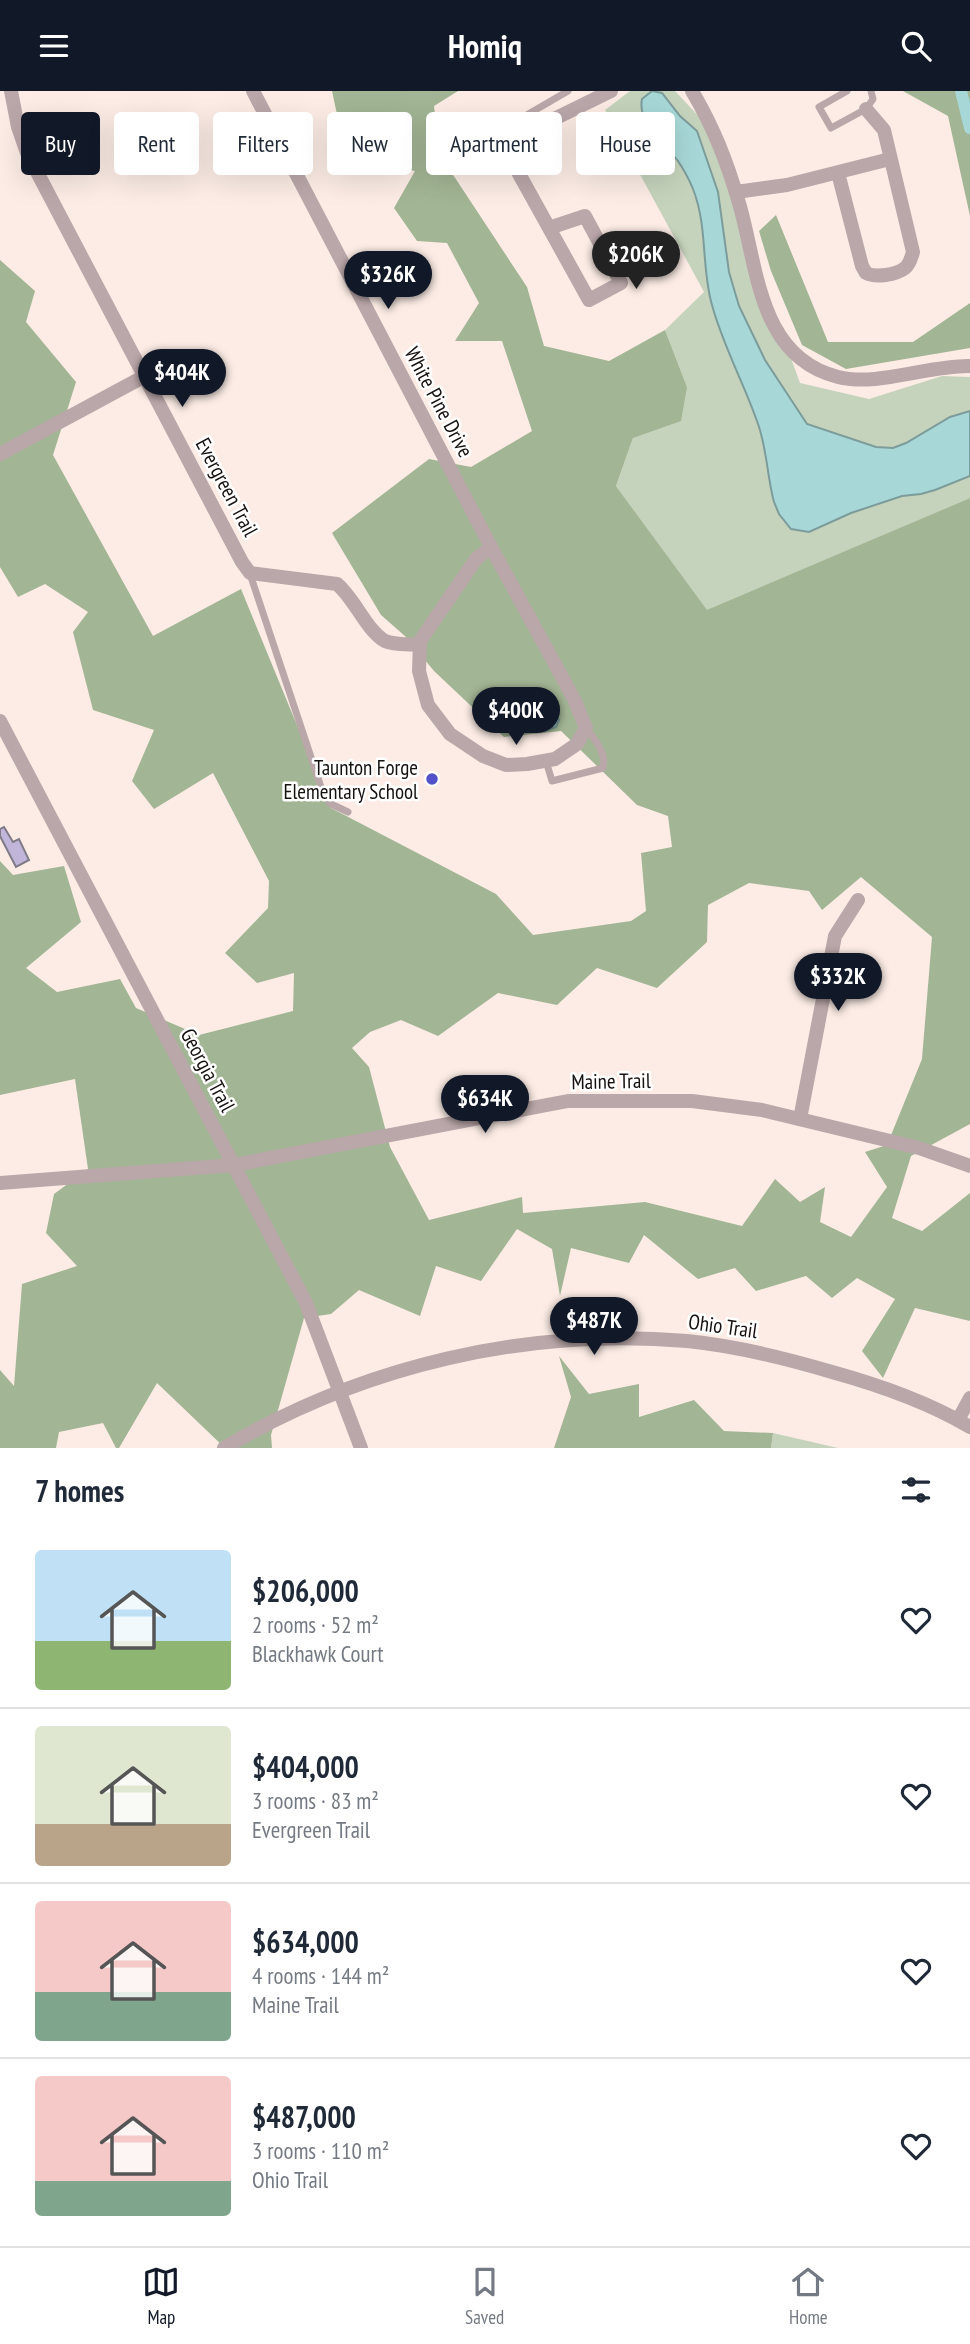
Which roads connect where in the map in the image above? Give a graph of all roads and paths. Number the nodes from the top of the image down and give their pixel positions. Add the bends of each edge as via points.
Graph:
1 (11, 91) edge
2 (253, 91) edge
3 (568, 91) edge
4 (692, 91) edge
5 (847, 91) edge
6 (872, 91) edge
7 (601, 93) edge
8 (866, 109) junction
9 (532, 112) edge
10 (562, 114) edge
11 (890, 159) junction
12 (838, 173) junction
13 (520, 175) edge
14 (736, 192) junction
15 (549, 228) junction
16 (970, 366) edge
17 (145, 376) junction
18 (0, 454) edge
19 (491, 547) junction
20 (250, 573) junction
21 (419, 645) junction
22 (0, 721) edge
23 (586, 728) junction
24 (546, 761) junction
25 (348, 811) dead end
26 (858, 900) dead end
27 (800, 1119) junction
28 (234, 1164) junction
29 (970, 1166) edge
30 (0, 1183) edge
31 (340, 1392) junction
32 (970, 1398) edge
33 (964, 1424) edge
34 (224, 1448) edge
35 (360, 1448) edge

1 - 17 street, Evergreen Trail via 27,153
2 - 19 street, White Pine Drive
3 - 9 lane
4 - 14 street via 712,125
5 - 8 lane via 820,107 831,128
6 - 8 lane
7 - 10 street
8 - 11 street via 884,130
11 - 12 street
11 - 12 street via 913,252 900,271 877,276 866,273
12 - 14 street
13 - 15 street
14 - 16 street via 757,284 771,321 801,357 820,370 853,379
15 - 15 street via 589,300 621,283 584,216
17 - 18 street
17 - 20 street, Evergreen Trail
19 - 21 street via 476,559
19 - 23 street, White Pine Drive
20 - 21 street via 337,583 387,642
20 - 25 lane via 324,796
21 - 24 street via 419,671 428,705 450,734 506,765
22 - 28 street, Georgia Trail
23 - 24 street via 577,744
23 - 24 lane via 598,744 603,768 552,781
26 - 27 street via 835,936
27 - 28 street, Maine Trail via 692,1101 568,1101
27 - 29 street, Maine Trail via 919,1148
28 - 30 street, Maine Trail
28 - 31 street, Georgia Trail via 306,1303
31 - 33 street, Ohio Trail via 403,1370 493,1348 650,1339 782,1357 857,1379
31 - 34 street, Ohio Trail
31 - 35 street, Georgia Trail
32 - 33 street

